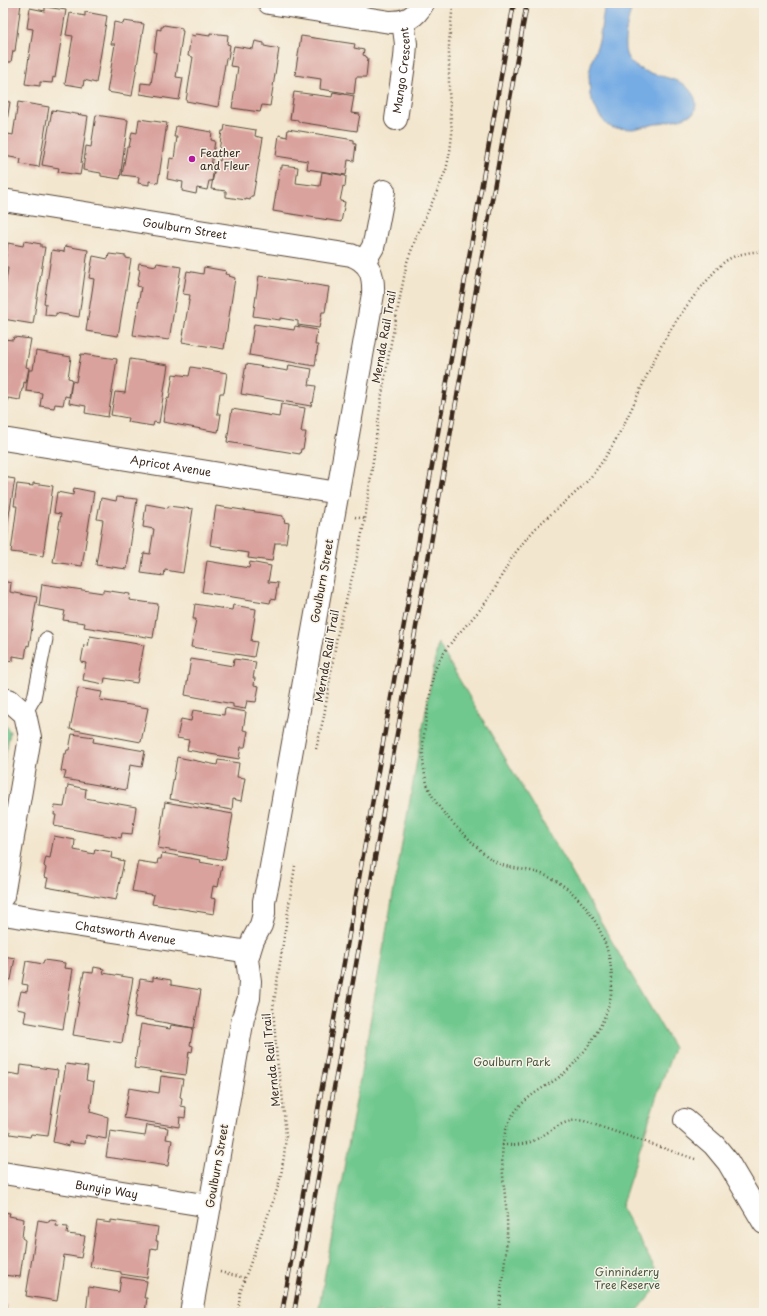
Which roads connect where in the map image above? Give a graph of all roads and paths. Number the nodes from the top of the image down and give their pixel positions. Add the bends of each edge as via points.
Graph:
1 (269, 3) edge
2 (423, 3) edge
3 (453, 3) edge
4 (403, 21) junction
5 (396, 119) dead end
6 (384, 191) dead end
7 (3, 200) edge
8 (764, 251) edge
9 (364, 262) junction
10 (3, 438) edge
11 (338, 493) junction
12 (46, 639) dead end
13 (3, 699) edge
14 (25, 714) junction
15 (315, 753) dead end
16 (296, 862) dead end
17 (3, 896) edge
18 (3, 914) edge
19 (241, 951) junction
20 (685, 1120) dead end
21 (502, 1145) junction
22 (695, 1159) dead end
23 (3, 1173) edge
24 (210, 1206) junction
25 (764, 1223) edge
26 (191, 1313) edge
27 (238, 1313) edge
28 (499, 1313) edge

1 - 4 street, Mango Crescent via 390,22
2 - 4 street, Mango Crescent via 413,16
3 - 15 path, Mernda Rail Trail via 449,42 452,134 450,152 446,170 407,262 382,394 365,519 337,636 324,716
4 - 5 street, Mango Crescent via 406,44
6 - 9 street via 373,247
7 - 9 street, Goulburn Street via 351,255
8 - 21 path via 735,256 723,263 685,307 665,339 607,455 591,477 536,527 520,546 492,594 458,634 436,668 423,749 425,776 436,803 445,816 496,863 542,874 573,894 586,908 604,938 611,971 607,1012 593,1039 568,1070 527,1098 515,1111
9 - 11 street, Goulburn Street via 372,275 373,294
10 - 11 street, Apricot Avenue
11 - 19 street, Goulburn Street via 264,901 263,919 253,940
12 - 14 lane via 34,698
13 - 14 street via 9,700
14 - 17 street via 30,737
16 - 27 path, Mernda Rail Trail via 273,1008 276,1060 286,1136 284,1156 277,1190 240,1293
18 - 19 street, Chatsworth Avenue
19 - 24 street, Goulburn Street via 247,959 249,998 243,1018
20 - 25 street via 714,1145 728,1162
21 - 22 path via 533,1141 560,1125 576,1120
21 - 28 path via 508,1231
23 - 24 street, Bunyip Way
24 - 26 street, Goulburn Street

